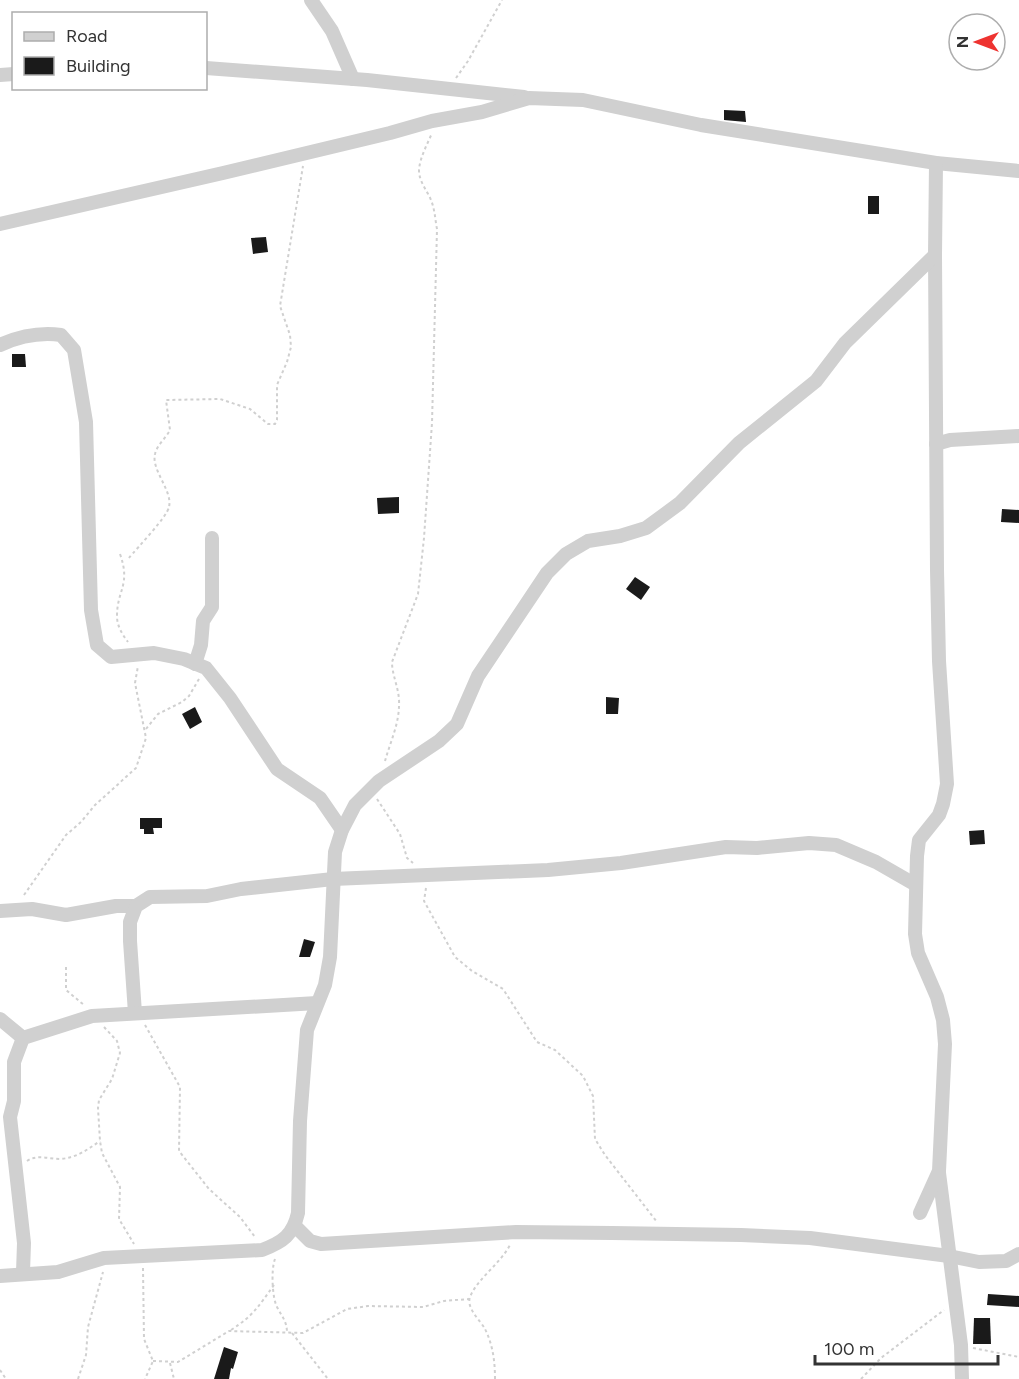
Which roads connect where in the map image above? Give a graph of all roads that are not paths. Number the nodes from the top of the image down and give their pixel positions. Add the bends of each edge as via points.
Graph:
1 (311, 0) edge
2 (207, 68) edge
3 (353, 79) junction
4 (529, 98) junction
5 (936, 163) junction
6 (1019, 171) edge
7 (0, 224) edge
8 (935, 255) junction
9 (0, 345) edge
10 (1019, 436) edge
11 (936, 444) junction
12 (212, 538) dead end
13 (201, 666) junction
14 (342, 830) junction
15 (333, 879) junction
16 (916, 885) junction
17 (136, 906) junction
18 (0, 912) edge
19 (317, 1003) junction
20 (137, 1013) junction
21 (0, 1018) edge
22 (23, 1038) junction
23 (939, 1171) junction
24 (920, 1213) dead end
25 (295, 1226) junction
26 (1019, 1254) edge
27 (949, 1256) junction
28 (23, 1273) junction
29 (0, 1276) edge
30 (962, 1379) edge

1 - 3 street via 332,31
2 - 3 street
3 - 4 street
4 - 5 street via 583,100 701,125
4 - 7 street
5 - 6 street
5 - 8 street
8 - 11 street
8 - 14 street via 845,343 816,381 739,443 680,503 646,528 588,541 566,554 547,573 478,676 457,724 375,785 355,805
9 - 13 street via 17,337 46,333 61,335 74,350 86,422 91,610 98,645 111,657 154,653
10 - 11 street
11 - 16 street via 939,661 947,784 939,814 919,840
12 - 13 street via 212,607 203,621
13 - 14 street via 230,698 277,769 320,798
14 - 15 street
15 - 16 street via 548,870 726,847 809,843 836,845
15 - 17 street via 207,896 150,897
15 - 19 street via 330,957
16 - 23 street via 918,953 937,997 945,1044
17 - 18 street via 66,915 32,909
17 - 20 street via 130,922 130,941
19 - 20 street
19 - 25 street via 305,1043
20 - 22 street via 92,1016
21 - 22 street
22 - 28 street via 14,1062 14,1101 9,1117 24,1243
23 - 24 street
23 - 27 street
25 - 27 street via 310,1241 333,1244 516,1232 667,1234 810,1238
25 - 28 street via 280,1242 262,1250 104,1258 58,1272
26 - 27 street via 1006,1261 979,1262
27 - 30 street
28 - 29 street

